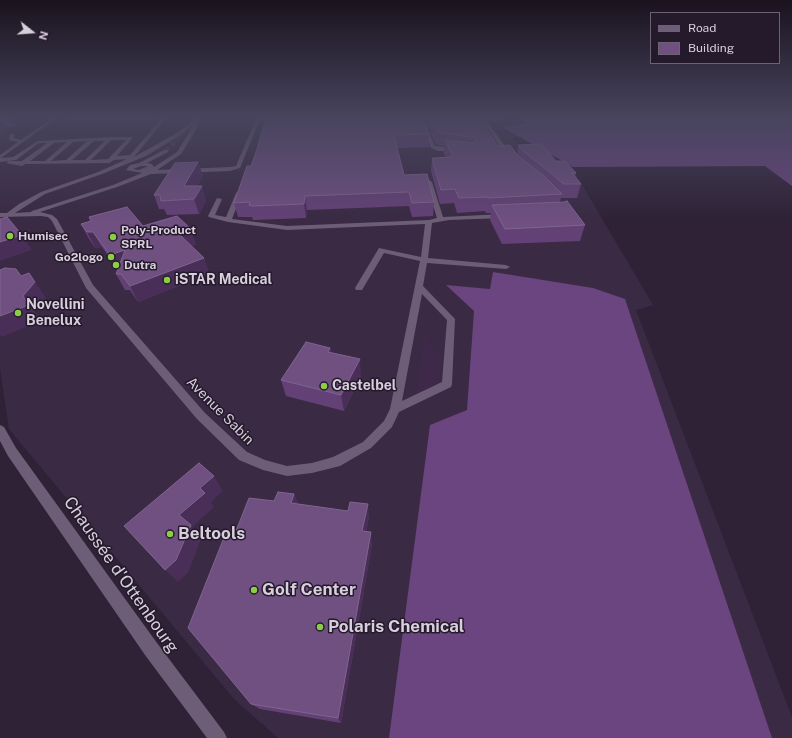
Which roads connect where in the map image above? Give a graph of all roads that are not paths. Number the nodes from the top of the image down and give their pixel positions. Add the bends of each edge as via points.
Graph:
1 (25, 151) edge
2 (39, 151) edge
3 (59, 151) edge
4 (79, 151) edge
5 (97, 151) edge
6 (118, 151) edge
7 (137, 151) edge
8 (150, 151) edge
9 (165, 151) tunnel mouth
10 (166, 151) tunnel mouth
11 (180, 151) edge
12 (246, 151) edge
13 (506, 151) edge
14 (112, 158) junction
15 (14, 159) junction
16 (0, 160) edge
17 (87, 161) junction
18 (67, 162) junction
19 (514, 162) edge
20 (45, 163) junction
21 (128, 163) junction
22 (22, 164) junction
23 (141, 164) junction
24 (150, 169) junction
25 (429, 182) edge
26 (241, 187) edge
27 (220, 199) dead end
28 (30, 213) junction
29 (8, 214) junction
30 (0, 215) edge
31 (512, 215) edge
32 (228, 220) junction
33 (441, 220) junction
34 (429, 222) junction
35 (424, 260) junction
36 (506, 267) dead end
37 (419, 287) junction
38 (359, 288) dead end
39 (395, 409) junction
40 (0, 430) edge
41 (218, 738) edge

1 - 15 street
2 - 22 street
3 - 20 street
4 - 18 street
5 - 17 street
6 - 14 street
7 - 21 street
8 - 21 street
9 - 23 street
10 - 24 street
11 - 24 street
12 - 24 street via 241,164 235,168
13 - 19 street
14 - 17 street via 109,161
14 - 21 street
15 - 16 street
15 - 22 street via 9,164
17 - 18 street
18 - 20 street
20 - 22 street
21 - 23 street
21 - 24 street via 129,169 133,172
21 - 29 street via 53,190
23 - 24 street
24 - 28 street via 115,186
25 - 33 street
26 - 32 street
27 - 32 street via 211,216
28 - 29 street
28 - 39 street, Avenue Sabin via 50,216 56,220 89,286 201,416 243,456 263,465 287,471 336,462 367,445 388,424
29 - 30 street
31 - 33 street
32 - 34 street via 287,228
33 - 34 street
34 - 35 street, Avenue Sabin
35 - 36 street
35 - 37 street, Avenue Sabin
35 - 38 street via 382,250
37 - 39 street, Avenue Sabin
37 - 39 street via 451,319 447,384
40 - 41 street, Chaussée d'Ottenbourg via 12,452 151,649

